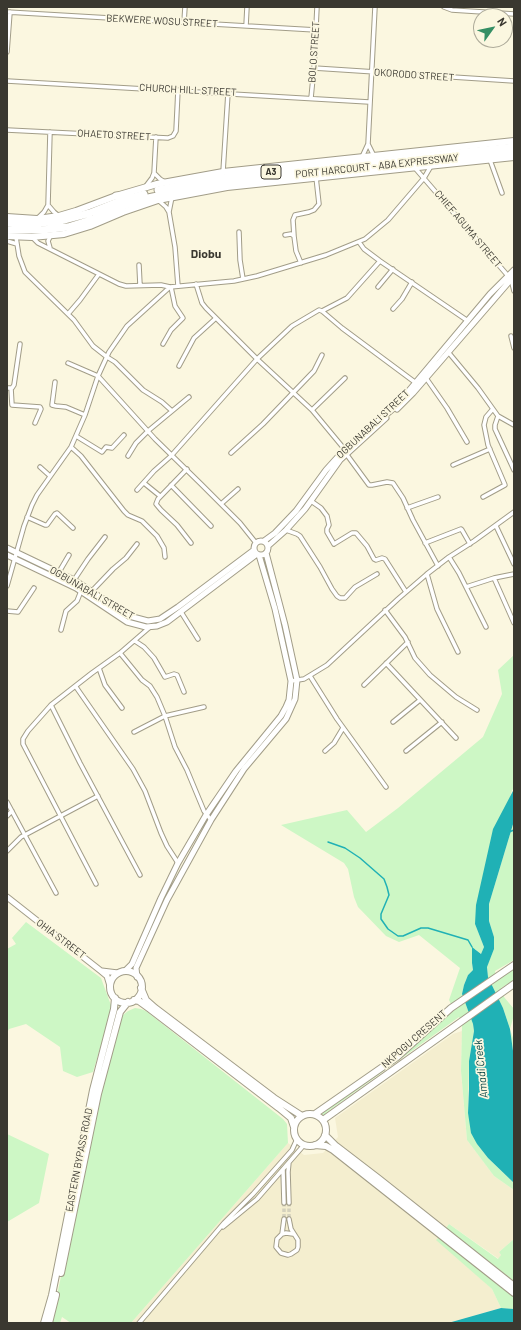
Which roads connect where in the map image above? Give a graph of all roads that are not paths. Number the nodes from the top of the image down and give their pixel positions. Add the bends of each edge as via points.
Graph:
1 (185, 7) edge
2 (247, 7) edge
3 (317, 7) edge
4 (375, 7) edge
5 (444, 7) edge
6 (8, 12) edge
7 (514, 14) edge
8 (184, 22) junction
9 (246, 26) junction
10 (316, 30) junction
11 (7, 52) edge
12 (314, 68) junction
13 (371, 72) junction
14 (7, 81) edge
15 (514, 81) edge
16 (178, 90) junction
17 (228, 93) junction
18 (311, 98) junction
19 (369, 102) junction
20 (7, 130) edge
21 (50, 132) junction
22 (156, 138) junction
23 (514, 142) edge
24 (368, 144) junction
25 (514, 152) edge
26 (374, 156) junction
27 (362, 157) junction
28 (514, 158) edge
29 (490, 160) junction
30 (401, 161) junction
31 (431, 166) junction
32 (415, 168) junction
33 (223, 172) junction
34 (154, 173) junction
35 (316, 177) junction
36 (424, 178) junction
37 (165, 182) junction
38 (144, 191) junction
39 (502, 193) dead end
40 (116, 196) joint
41 (172, 196) junction
42 (158, 197) junction
43 (48, 205) junction
44 (123, 212) joint
45 (170, 212) junction
46 (59, 216) junction
47 (7, 217) edge
48 (37, 219) junction
49 (7, 223) edge
50 (7, 230) edge
51 (239, 232) dead end
52 (51, 235) junction
53 (285, 235) dead end
54 (7, 236) edge
55 (16, 236) junction
56 (294, 236) junction
57 (32, 237) junction
58 (7, 241) edge
59 (359, 242) junction
60 (17, 244) junction
61 (50, 248) junction
62 (380, 261) junction
63 (301, 263) junction
64 (139, 265) dead end
65 (393, 269) junction
66 (514, 270) edge
67 (99, 274) junction
68 (243, 278) junction
69 (512, 278) edge
70 (412, 282) junction
71 (196, 284) junction
72 (140, 285) junction
73 (178, 286) junction
74 (171, 287) junction
75 (378, 287) dead end
76 (514, 290) edge
77 (393, 308) dead end
78 (322, 311) junction
79 (68, 314) junction
80 (216, 318) junction
81 (468, 321) junction
82 (511, 336) dead end
83 (20, 344) dead end
84 (163, 344) dead end
85 (514, 348) edge
86 (449, 353) junction
87 (322, 355) dead end
88 (107, 357) junction
89 (257, 359) junction
90 (68, 363) dead end
91 (179, 366) dead end
92 (98, 376) junction
93 (345, 378) dead end
94 (426, 378) junction
95 (55, 382) dead end
96 (416, 383) junction
97 (9, 388) edge
98 (293, 393) junction
99 (189, 397) dead end
100 (312, 410) junction
101 (492, 410) junction
102 (172, 411) junction
103 (85, 415) junction
104 (498, 416) junction
105 (35, 423) dead end
106 (514, 425) edge
107 (148, 431) junction
108 (124, 435) dead end
109 (76, 436) junction
110 (467, 442) dead end
111 (71, 447) junction
112 (490, 449) junction
113 (231, 453) dead end
114 (347, 453) junction
115 (128, 456) dead end
116 (171, 456) junction
117 (454, 465) dead end
118 (40, 467) dead end
119 (186, 469) junction
120 (514, 470) edge
121 (50, 476) junction
122 (144, 483) junction
123 (171, 485) junction
124 (238, 489) dead end
125 (137, 490) dead end
126 (160, 496) junction
127 (484, 497) dead end
128 (438, 498) dead end
129 (311, 501) junction
130 (220, 504) junction
131 (407, 508) junction
132 (514, 512) edge
133 (27, 517) junction
134 (210, 526) dead end
135 (496, 526) junction
136 (73, 528) dead end
137 (286, 530) junction
138 (105, 537) dead end
139 (264, 541) junction
140 (256, 542) junction
141 (191, 543) dead end
142 (425, 543) junction
143 (137, 544) dead end
144 (470, 544) junction
145 (268, 546) junction
146 (7, 548) edge
147 (17, 553) junction
148 (257, 553) junction
149 (266, 553) junction
150 (7, 555) edge
151 (69, 555) dead end
152 (165, 557) dead end
153 (449, 557) junction
154 (16, 559) junction
155 (514, 564) edge
156 (438, 566) junction
157 (59, 572) junction
158 (377, 574) dead end
159 (427, 574) junction
160 (514, 574) edge
161 (494, 578) junction
162 (74, 580) junction
163 (7, 586) edge
164 (466, 587) junction
165 (34, 588) dead end
166 (81, 591) junction
167 (92, 591) junction
168 (406, 592) junction
169 (385, 610) junction
170 (7, 611) edge
171 (181, 612) junction
172 (514, 623) edge
173 (139, 626) junction
174 (150, 627) junction
175 (486, 627) dead end
176 (61, 630) dead end
177 (140, 635) junction
178 (198, 638) dead end
179 (135, 641) junction
180 (408, 642) junction
181 (458, 652) dead end
182 (120, 653) junction
183 (386, 663) junction
184 (99, 668) junction
185 (310, 676) junction
186 (294, 680) junction
187 (364, 685) dead end
188 (76, 687) junction
189 (184, 692) dead end
190 (420, 700) junction
191 (51, 706) junction
192 (204, 707) dead end
193 (122, 708) dead end
194 (477, 710) dead end
195 (165, 716) junction
196 (393, 722) dead end
197 (442, 722) junction
198 (343, 728) junction
199 (134, 732) dead end
200 (456, 738) dead end
201 (325, 751) dead end
202 (406, 751) dead end
203 (386, 787) dead end
204 (98, 796) junction
205 (7, 802) edge
206 (12, 811) junction
207 (206, 815) junction
208 (7, 816) edge
209 (60, 816) junction
210 (211, 820) junction
211 (25, 834) junction
212 (7, 851) edge
213 (178, 863) junction
214 (140, 875) dead end
215 (96, 884) dead end
216 (56, 893) dead end
217 (7, 898) edge
218 (161, 898) junction
219 (167, 900) junction
220 (514, 965) edge
221 (101, 971) junction
222 (122, 972) junction
223 (137, 977) junction
224 (513, 985) edge
225 (110, 986) junction
226 (141, 988) junction
227 (115, 998) junction
228 (131, 1001) junction
229 (315, 1114) junction
230 (302, 1116) junction
231 (323, 1120) junction
232 (294, 1127) junction
233 (325, 1135) junction
234 (297, 1139) junction
235 (304, 1145) junction
236 (316, 1145) junction
237 (284, 1160) junction
238 (289, 1162) junction
239 (283, 1169) junction
240 (284, 1203) tunnel mouth
241 (289, 1203) tunnel mouth
242 (284, 1219) tunnel mouth
243 (289, 1219) tunnel mouth
244 (219, 1230) junction
245 (282, 1234) junction
246 (293, 1234) junction
247 (514, 1286) edge
248 (514, 1293) edge
249 (44, 1323) edge
250 (49, 1323) edge
251 (139, 1323) edge

1 - 8 street
2 - 9 street
3 - 10 street, BOLO STREET
4 - 13 street
5 - 7 street via 452,10
6 - 8 street, BEKWERE WOSU STREET
6 - 11 street
8 - 9 street, BEKWERE WOSU STREET
9 - 10 street, BEKWERE WOSU STREET
10 - 12 street, BOLO STREET
12 - 13 street, OKORODO STREET
12 - 18 street, BOLO STREET
13 - 15 street, OKORODO STREET
13 - 19 street
14 - 16 street, CHURCH HILL STREET
16 - 17 street, CHURCH HILL STREET
16 - 22 street, OHAETO STREET via 176,131 168,138
17 - 18 street, CHURCH HILL STREET
17 - 33 street
18 - 19 street, CHURCH HILL STREET
19 - 24 street
20 - 21 street, OHAETO STREET
21 - 22 street, OHAETO STREET
21 - 43 street
22 - 34 street
23 - 26 main road
23 - 30 highway, PORT HARCOURT - ABA EXPRESSWAY / A3
24 - 26 street
24 - 27 street
25 - 30 highway, PORT HARCOURT - ABA EXPRESSWAY / A3
26 - 27 main road
27 - 33 main road
28 - 29 main road
29 - 31 main road
29 - 39 street
30 - 38 highway, PORT HARCOURT - ABA EXPRESSWAY / A3 via 214,179
30 - 42 highway, PORT HARCOURT - ABA EXPRESSWAY / A3 via 232,182
31 - 32 main road
31 - 36 street
32 - 35 main road
32 - 36 street, CHIEF AGUMA STREET
33 - 37 main road
34 - 37 street
34 - 38 street
35 - 41 main road
35 - 56 street via 318,204 314,210 295,215
36 - 59 street via 388,220
36 - 69 street, CHIEF AGUMA STREET
37 - 38 main road
38 - 40 highway
38 - 49 highway, PORT HARCOURT - ABA EXPRESSWAY / A3 via 77,218 50,223
40 - 46 main road
41 - 42 main road
41 - 45 street
42 - 44 highway via 131,206
42 - 45 street
42 - 50 highway, PORT HARCOURT - ABA EXPRESSWAY / A3 via 123,206 77,225 56,229
43 - 46 street
43 - 48 street
44 - 52 main road via 76,231
45 - 73 street
46 - 48 main road
47 - 48 main road
51 - 68 street
52 - 57 main road
52 - 61 street via 48,241
53 - 56 street
54 - 55 main road
55 - 57 main road
55 - 60 street
56 - 63 street via 296,252
57 - 61 street
58 - 60 street
59 - 62 street
59 - 63 street
60 - 79 street via 25,272
61 - 67 street
62 - 65 street
62 - 78 street via 346,298
63 - 68 street
64 - 72 street
65 - 70 street
65 - 75 street
66 - 69 street, OGBUNABALI STREET
67 - 72 street via 126,286
67 - 79 street
68 - 71 street
69 - 76 street
69 - 81 street, OGBUNABALI STREET
69 - 86 street, OGBUNABALI STREET
70 - 77 street
70 - 81 street
71 - 73 street
71 - 80 street via 202,303
72 - 74 street
73 - 74 street
74 - 84 street via 175,306 183,318 171,330
74 - 88 street via 127,326
78 - 89 street via 318,310 292,326
78 - 96 street
79 - 88 street via 93,346
80 - 89 street
80 - 91 street via 194,338
81 - 96 street, OGBUNABALI STREET
82 - 85 street
83 - 97 street via 14,385
86 - 94 street, OGBUNABALI STREET
86 - 101 street via 478,388
87 - 98 street via 314,371
88 - 92 street
88 - 102 street via 143,390
89 - 98 street
89 - 116 street
90 - 92 street
92 - 103 street
92 - 107 street
93 - 100 street
94 - 110 street
94 - 114 street, OGBUNABALI STREET via 409,398
95 - 103 street via 52,405 66,407
96 - 114 street, OGBUNABALI STREET
97 - 105 street via 12,405 40,407
98 - 100 street
98 - 113 street
99 - 102 street
100 - 114 street
101 - 104 street
101 - 112 street via 484,425
102 - 107 street
103 - 109 street
104 - 106 street
104 - 120 street via 495,429
107 - 115 street
107 - 116 street
108 - 109 street via 112,448 106,447 102,452
109 - 111 street
111 - 121 street
111 - 152 street via 124,511 142,521 157,536 162,542
112 - 117 street
112 - 127 street via 504,485
114 - 129 street, OGBUNABALI STREET
114 - 131 street via 369,485 393,483
114 - 139 street, OGBUNABALI STREET via 326,470 296,511
116 - 119 street
116 - 122 street
118 - 121 street
119 - 123 street
119 - 130 street
121 - 133 street via 37,495
122 - 125 street
122 - 126 street
123 - 126 street
123 - 134 street
124 - 130 street
126 - 141 street via 156,502 158,506
128 - 131 street
129 - 137 street, OGBUNABALI STREET
129 - 168 street via 322,508 327,516 327,530 334,544 356,533 374,559 385,559
130 - 140 street
131 - 142 street
132 - 135 street
133 - 136 street via 47,525 57,513
133 - 147 street
135 - 144 street
135 - 155 street
137 - 145 street, OGBUNABALI STREET
137 - 158 street via 300,536 340,598 348,596 355,587
138 - 162 street
139 - 140 street
139 - 145 street
140 - 148 street
142 - 144 street via 460,529
142 - 156 street
143 - 167 street
144 - 153 street
145 - 149 street
146 - 147 street, OGBUNABALI STREET
147 - 154 street
147 - 157 street, OGBUNABALI STREET
148 - 149 street
148 - 167 street, OGBUNABALI STREET via 178,607 154,620 129,616
148 - 171 street, OGBUNABALI STREET
148 - 186 street
149 - 186 street
150 - 154 street, OGBUNABALI STREET
151 - 157 street
153 - 156 street
153 - 164 street
154 - 163 street
154 - 166 street, OGBUNABALI STREET
156 - 159 street
157 - 162 street, OGBUNABALI STREET
159 - 168 street
159 - 181 street via 437,609
160 - 161 street
161 - 164 street
161 - 172 street
162 - 167 street, OGBUNABALI STREET
164 - 175 street
165 - 170 street via 18,612
166 - 173 street, OGBUNABALI STREET via 123,619
166 - 176 street via 77,601 66,611
168 - 169 street
169 - 180 street
169 - 185 street via 327,665
171 - 174 street, OGBUNABALI STREET via 167,622
171 - 178 street
173 - 174 street, OGBUNABALI STREET
173 - 177 street
174 - 177 street
177 - 179 street
179 - 182 street
179 - 189 street via 154,658 165,677 177,675
180 - 183 street
180 - 194 street via 411,652 430,675 456,697
182 - 184 street
182 - 195 street via 152,689
183 - 187 street
183 - 190 street
184 - 188 street
184 - 193 street via 106,685
185 - 186 street
185 - 198 street
186 - 207 street via 286,708 236,771
186 - 210 street via 295,699 286,719 244,769
188 - 191 street
188 - 213 street via 133,769 167,846
190 - 196 street
190 - 197 street
191 - 204 street
191 - 209 street via 28,731 23,742
192 - 195 street
195 - 199 street
195 - 207 street via 175,747
197 - 200 street
197 - 202 street
198 - 201 street via 334,743
198 - 203 street
204 - 209 street
204 - 214 street
205 - 206 street
206 - 208 street
206 - 211 street
207 - 210 street
207 - 213 street
209 - 211 street
209 - 215 street
210 - 219 street
211 - 212 street
211 - 216 street
213 - 218 street
217 - 221 street, OHIA STREET
218 - 219 street
218 - 222 street via 132,964
219 - 223 street via 141,955 136,968
220 - 229 main road, NKPOGU CRESENT via 451,1008 397,1057
221 - 222 street
221 - 225 street, OHIA STREET via 107,976
222 - 223 main road via 132,973
222 - 225 main road via 113,977
223 - 226 main road
224 - 231 main road, NKPOGU CRESENT
225 - 227 main road
226 - 228 main road via 139,995
226 - 230 main road via 146,1000 155,1008
227 - 228 main road via 120,1001
227 - 249 main road, EASTERN BYPASS ROAD
228 - 232 main road via 139,1001 280,1108 291,1118
228 - 250 main road, EASTERN BYPASS ROAD via 120,1012 98,1094
229 - 230 main road
229 - 231 main road
230 - 232 main road
231 - 233 main road
232 - 234 main road
233 - 236 main road
233 - 247 main road
234 - 235 main road
234 - 237 street
235 - 236 main road
235 - 238 street
236 - 248 main road via 333,1150
237 - 239 street
237 - 244 street
238 - 239 street
238 - 241 street
239 - 240 street
239 - 244 street via 257,1199
242 - 245 street
243 - 246 street
244 - 251 street
245 - 246 street
245 - 246 street via 277,1239 276,1247 281,1253 288,1255 298,1247 298,1240

